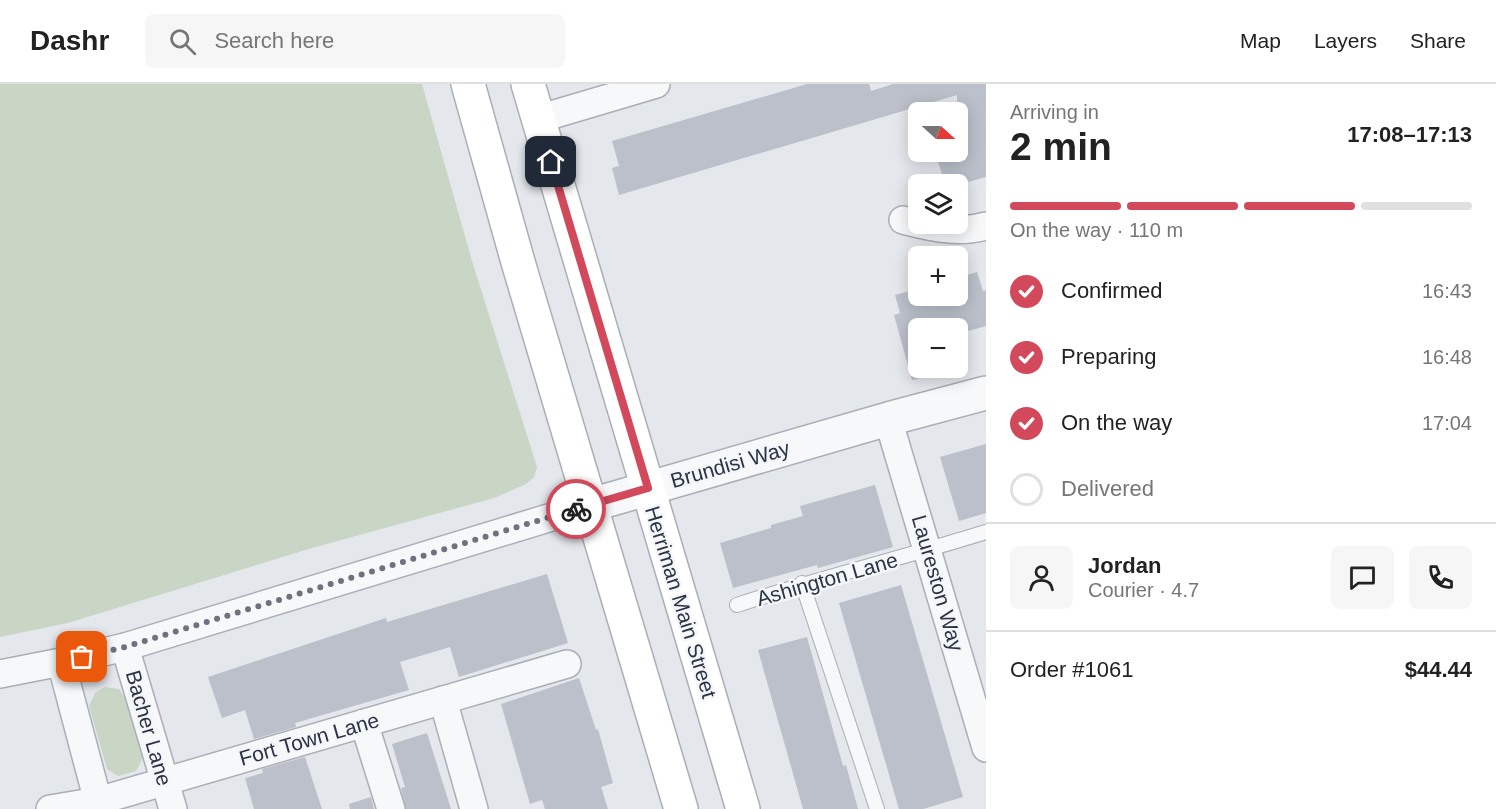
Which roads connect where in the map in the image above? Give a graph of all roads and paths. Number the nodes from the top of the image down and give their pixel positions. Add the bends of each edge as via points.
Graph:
1 (468, 84) edge
2 (528, 84) edge
3 (656, 84) edge
4 (538, 119) junction
5 (903, 220) dead end
6 (986, 226) edge
7 (986, 393) edge
8 (888, 419) junction
9 (648, 488) junction
10 (591, 505) junction
11 (986, 532) edge
12 (928, 550) junction
13 (802, 583) junction
14 (737, 605) dead end
15 (125, 647) junction
16 (61, 662) junction
17 (567, 664) dead end
18 (0, 674) edge
19 (443, 700) junction
20 (363, 723) junction
21 (986, 748) edge
22 (164, 781) junction
23 (99, 805) edge
24 (50, 809) edge
25 (173, 809) edge
26 (390, 809) edge
27 (474, 809) edge
28 (681, 809) edge
29 (743, 809) edge
30 (877, 809) edge

1 - 10 main road
2 - 4 main road, Herriman Main Street
3 - 4 street
4 - 9 main road, Herriman Main Street
5 - 6 street via 940,230
7 - 8 street, Brundisi Way
8 - 9 street, Brundisi Way
8 - 12 street, Laureston Way
9 - 10 street, Brundisi Way
9 - 29 main road, Herriman Main Street
10 - 15 street, Brundisi Way
10 - 28 main road
11 - 12 lane, Ashington Lane
12 - 13 lane, Ashington Lane
12 - 21 street, Laureston Way
13 - 14 lane, Ashington Lane
13 - 30 lane
15 - 16 street, Brundisi Way
15 - 22 street, Bacher Lane
16 - 18 street, Brundisi Way
16 - 23 street
17 - 19 street, Fort Town Lane
19 - 20 street, Fort Town Lane
19 - 27 street
20 - 22 street, Fort Town Lane
20 - 26 street
22 - 23 street, Fort Town Lane
22 - 25 street, Bacher Lane
23 - 24 street, Fort Town Lane

